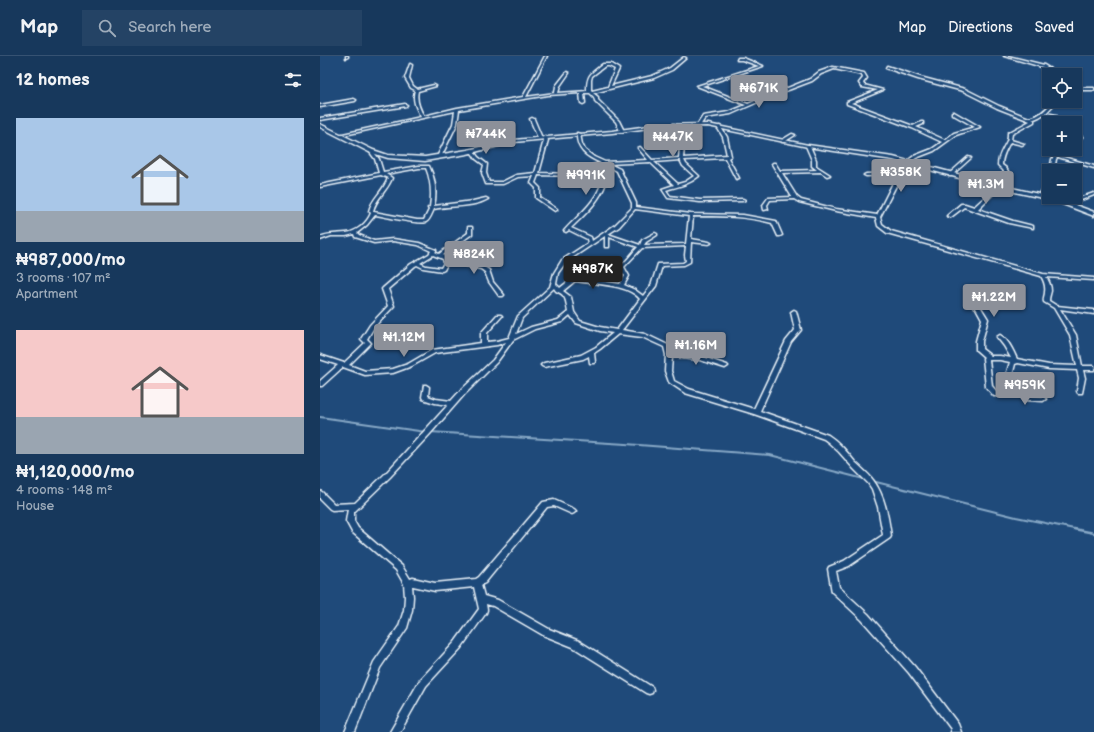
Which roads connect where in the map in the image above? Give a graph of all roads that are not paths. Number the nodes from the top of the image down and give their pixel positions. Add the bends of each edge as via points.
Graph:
1 (546, 56) edge
2 (1005, 56) edge
3 (685, 58) dead end
4 (738, 59) dead end
5 (411, 65) dead end
6 (887, 67) dead end
7 (1046, 68) edge
8 (567, 73) dead end
9 (434, 86) dead end
10 (610, 87) junction
11 (1094, 88) edge
12 (1082, 89) edge
13 (417, 90) junction
14 (592, 92) junction
15 (582, 93) junction
16 (556, 94) junction
17 (524, 98) junction
18 (354, 100) dead end
19 (583, 103) dead end
20 (405, 105) dead end
21 (749, 105) junction
22 (320, 106) edge
23 (1049, 108) edge
24 (457, 110) junction
25 (953, 113) dead end
26 (1044, 113) junction
27 (422, 116) junction
28 (1055, 116) dead end
29 (320, 119) edge
30 (532, 119) dead end
31 (1030, 119) junction
32 (922, 123) dead end
33 (320, 125) edge
34 (674, 125) junction
35 (699, 125) junction
36 (719, 127) junction
37 (913, 127) junction
38 (622, 130) junction
39 (578, 134) junction
40 (340, 135) junction
41 (793, 135) dead end
42 (542, 138) junction
43 (783, 141) junction
44 (944, 141) junction
45 (1010, 141) junction
46 (1022, 144) dead end
47 (808, 146) junction
48 (640, 148) dead end
49 (371, 151) junction
50 (467, 152) junction
51 (1057, 156) joint
52 (439, 157) junction
53 (726, 158) junction
54 (969, 158) dead end
55 (682, 160) junction
56 (900, 161) junction
57 (650, 162) junction
58 (607, 163) junction
59 (907, 163) junction
60 (774, 164) dead end
61 (1053, 164) edge
62 (1094, 167) edge
63 (820, 171) junction
64 (779, 172) junction
65 (381, 173) junction
66 (900, 173) junction
67 (537, 174) junction
68 (905, 174) dead end
69 (828, 175) dead end
70 (866, 175) dead end
71 (950, 175) junction
72 (737, 178) dead end
73 (320, 186) edge
74 (678, 186) junction
75 (999, 188) junction
76 (1094, 194) edge
77 (1042, 197) edge
78 (795, 198) junction
79 (486, 199) dead end
80 (743, 200) dead end
81 (1066, 204) edge
82 (1073, 206) junction
83 (430, 208) junction
84 (634, 208) junction
85 (766, 209) dead end
86 (975, 209) junction
87 (555, 210) dead end
88 (373, 213) junction
89 (1094, 214) edge
90 (691, 215) junction
91 (949, 216) dead end
92 (878, 217) junction
93 (1031, 227) dead end
94 (470, 228) dead end
95 (356, 233) junction
96 (655, 234) dead end
97 (605, 235) junction
98 (780, 236) dead end
99 (320, 239) edge
100 (590, 243) junction
101 (688, 243) junction
102 (709, 243) dead end
103 (607, 246) dead end
104 (641, 247) junction
105 (433, 253) junction
106 (442, 257) junction
107 (417, 263) junction
108 (622, 268) junction
109 (1043, 275) junction
110 (572, 279) junction
111 (1094, 279) edge
112 (554, 285) junction
113 (620, 286) junction
114 (561, 290) junction
115 (550, 291) junction
116 (969, 291) dead end
117 (501, 295) dead end
118 (643, 300) junction
119 (1056, 307) junction
120 (571, 312) junction
121 (794, 312) dead end
122 (1094, 312) edge
123 (499, 316) dead end
124 (617, 332) junction
125 (1000, 337) dead end
126 (510, 339) junction
127 (484, 344) junction
128 (591, 353) junction
129 (669, 355) junction
130 (320, 357) edge
131 (989, 357) junction
132 (592, 362) dead end
133 (1015, 362) junction
134 (544, 365) dead end
135 (344, 366) junction
136 (725, 366) dead end
137 (1079, 368) junction
138 (1094, 368) edge
139 (1010, 372) dead end
140 (320, 384) edge
141 (426, 387) dead end
142 (1080, 392) dead end
143 (1043, 399) dead end
144 (453, 404) junction
145 (756, 412) junction
146 (320, 494) edge
147 (355, 506) junction
148 (572, 511) dead end
149 (408, 583) junction
150 (477, 583) junction
151 (480, 598) junction
152 (649, 690) dead end
153 (350, 732) edge
154 (395, 732) edge
155 (956, 732) edge

1 - 17 street
2 - 7 street
3 - 10 street via 671,69 653,77
4 - 21 street via 762,66 699,86
5 - 13 street via 407,78
6 - 31 street via 964,90
8 - 16 street
9 - 13 street
10 - 14 street
10 - 14 street via 616,69 604,65 589,80 589,90
11 - 12 street
13 - 27 street via 417,105
14 - 15 street
14 - 38 street
15 - 16 street
15 - 19 street
16 - 17 street
17 - 24 street
18 - 22 street
20 - 29 street
21 - 35 street via 730,113 704,117
21 - 37 street via 834,68 864,74 865,78 861,83 863,86 881,90 848,103
23 - 26 street
24 - 27 street
24 - 52 street via 455,124
25 - 44 street via 978,126
26 - 28 street
26 - 31 street
27 - 40 street
30 - 42 street
31 - 45 street via 1033,121 1010,133
32 - 37 street
33 - 40 street
34 - 35 street
34 - 38 street
34 - 55 street via 683,136
35 - 36 street
36 - 43 street
36 - 53 street via 725,137 728,156
37 - 44 street
38 - 39 street
39 - 42 street
39 - 58 street via 580,145 586,152
40 - 49 street
41 - 43 street
42 - 50 street via 502,143
42 - 67 street via 546,140
43 - 47 street
44 - 59 street via 933,150
45 - 46 street
45 - 75 street via 1000,153 1000,165 1007,173
47 - 56 street
47 - 63 street via 814,166
48 - 57 street
49 - 52 street via 397,158
49 - 65 street via 377,159
50 - 52 street
50 - 67 street via 473,152 486,165 484,173 487,183 503,183 517,176
51 - 61 street
51 - 62 street
53 - 55 street
53 - 72 street
54 - 71 street
55 - 57 street
55 - 74 street via 697,176
56 - 59 street
56 - 66 street
57 - 58 street
57 - 74 street via 656,164
58 - 67 street via 583,169 580,174 575,175
58 - 84 street via 619,170
58 - 100 street via 601,192 567,229 589,238
59 - 71 street
60 - 64 street
63 - 64 street
63 - 69 street
64 - 78 street
65 - 73 street
65 - 83 street via 419,166 428,167 433,182 433,201
65 - 88 street via 390,180 371,208
66 - 68 street
66 - 70 street
66 - 92 street
67 - 87 street via 533,183 538,188 538,198
71 - 75 street
74 - 80 street via 666,188 665,191 671,198 688,200
75 - 77 street
75 - 86 street
76 - 82 street via 1074,201
78 - 85 street via 769,199 764,205
78 - 92 street via 836,210
79 - 83 street
81 - 82 street
82 - 89 street
83 - 88 street via 425,221
84 - 90 street
84 - 97 street
86 - 91 street via 963,205
86 - 93 street
88 - 95 street via 371,219
90 - 98 street via 742,215 762,219 774,222
90 - 101 street
92 - 109 street via 880,225 893,234
94 - 106 street via 470,232
95 - 99 street
95 - 105 street via 361,238 374,242 393,240 419,244 433,250
96 - 104 street
97 - 100 street
97 - 103 street
97 - 104 street
100 - 112 street via 564,261 556,273
101 - 102 street
101 - 104 street
101 - 118 street via 688,261 684,264 660,265 653,286
104 - 108 street
105 - 106 street
105 - 107 street
106 - 107 street via 446,263 440,270 425,268
106 - 117 street via 451,262 487,271 491,282
107 - 135 street via 386,289 390,306 368,332 364,339 368,343
108 - 110 street via 615,270 591,265
108 - 113 street via 627,276
109 - 111 street
109 - 119 street via 1048,284 1047,302
110 - 113 street
110 - 114 street
112 - 114 street
112 - 115 street
113 - 118 street via 629,288
114 - 115 street
114 - 120 street via 568,297
115 - 126 street via 520,316
116 - 131 street via 970,303 978,307 985,319 979,350
118 - 124 street
119 - 122 street
119 - 137 street via 1073,335
120 - 124 street via 578,322
120 - 126 street via 560,321 533,328
121 - 145 street via 798,330 789,341
123 - 127 street via 484,333
124 - 128 street
124 - 129 street via 643,335 666,346
125 - 133 street via 1005,341
126 - 127 street
126 - 144 street via 495,361
127 - 135 street via 434,351 410,365 393,371 365,373
128 - 132 street
128 - 134 street via 570,361
129 - 136 street via 700,358
129 - 145 street via 668,371 672,382 688,391
130 - 135 street
131 - 133 street
131 - 143 street via 986,358 989,387 996,394 1020,391 1027,398
133 - 137 street
133 - 139 street
135 - 140 street
137 - 138 street
137 - 142 street via 1082,378
141 - 144 street via 425,397
144 - 147 street via 388,475
145 - 155 street via 836,442 877,492 888,536 846,564 832,569 835,589 865,617 912,670 956,727
146 - 147 street via 332,507
147 - 149 street via 350,516 354,530 400,568
148 - 150 street via 554,503 545,504 491,571
149 - 150 street via 435,587
149 - 153 street via 408,610 402,628 377,665
150 - 151 street
151 - 152 street via 546,632 576,644
151 - 154 street via 483,610 458,645 423,683

